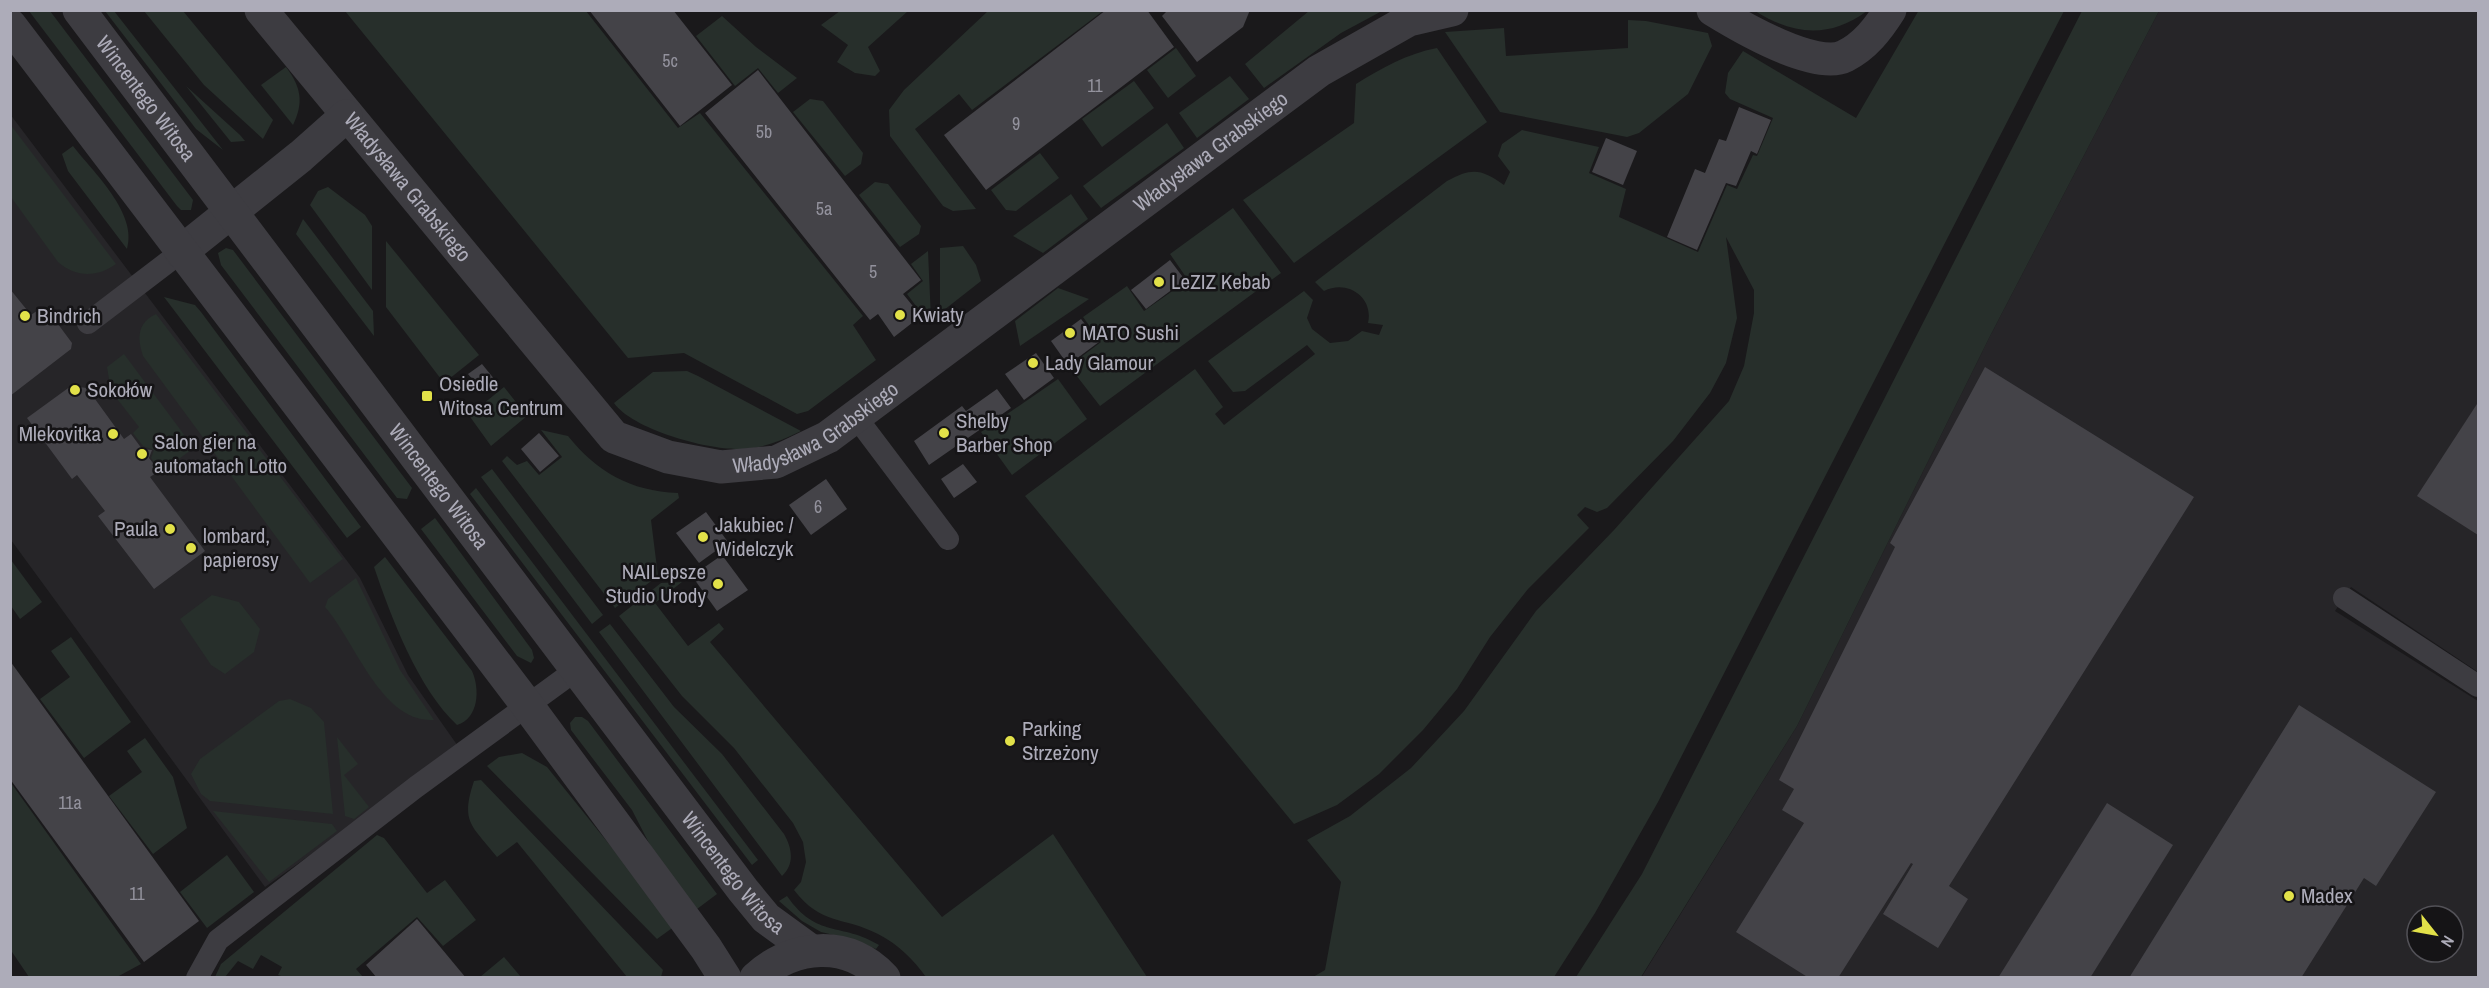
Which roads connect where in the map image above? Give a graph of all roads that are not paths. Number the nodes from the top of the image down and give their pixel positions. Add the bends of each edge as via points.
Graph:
1 (79, 10) edge
2 (261, 10) edge
3 (1452, 10) edge
4 (1713, 10) edge
5 (1890, 10) edge
6 (10, 25) edge
7 (346, 116) junction
8 (230, 213) junction
9 (181, 252) junction
10 (88, 323) dead end
11 (856, 417) junction
12 (948, 539) dead end
13 (2344, 598) dead end
14 (576, 670) junction
15 (2478, 686) edge
16 (527, 705) junction
17 (810, 950) junction
18 (197, 978) edge
19 (725, 978) edge
20 (756, 978) edge
21 (884, 978) edge

1 - 8 street, Wincentego Witosa
2 - 7 street, Władysława Grabskiego
3 - 11 street, Władysława Grabskiego via 1408,20 1319,71
4 - 5 street via 1803,57 1843,58 1875,34
6 - 9 street
7 - 8 street
7 - 11 street, Władysława Grabskiego via 614,437 668,458 721,467 776,462 828,437
8 - 9 street
8 - 14 street, Wincentego Witosa via 379,404
9 - 10 lane
9 - 16 street
11 - 12 lane
13 - 15 lane
14 - 16 lane
14 - 17 street, Wincentego Witosa via 756,907
16 - 18 lane via 218,940
16 - 19 street via 700,938
17 - 20 street via 775,962
17 - 21 street via 852,956

